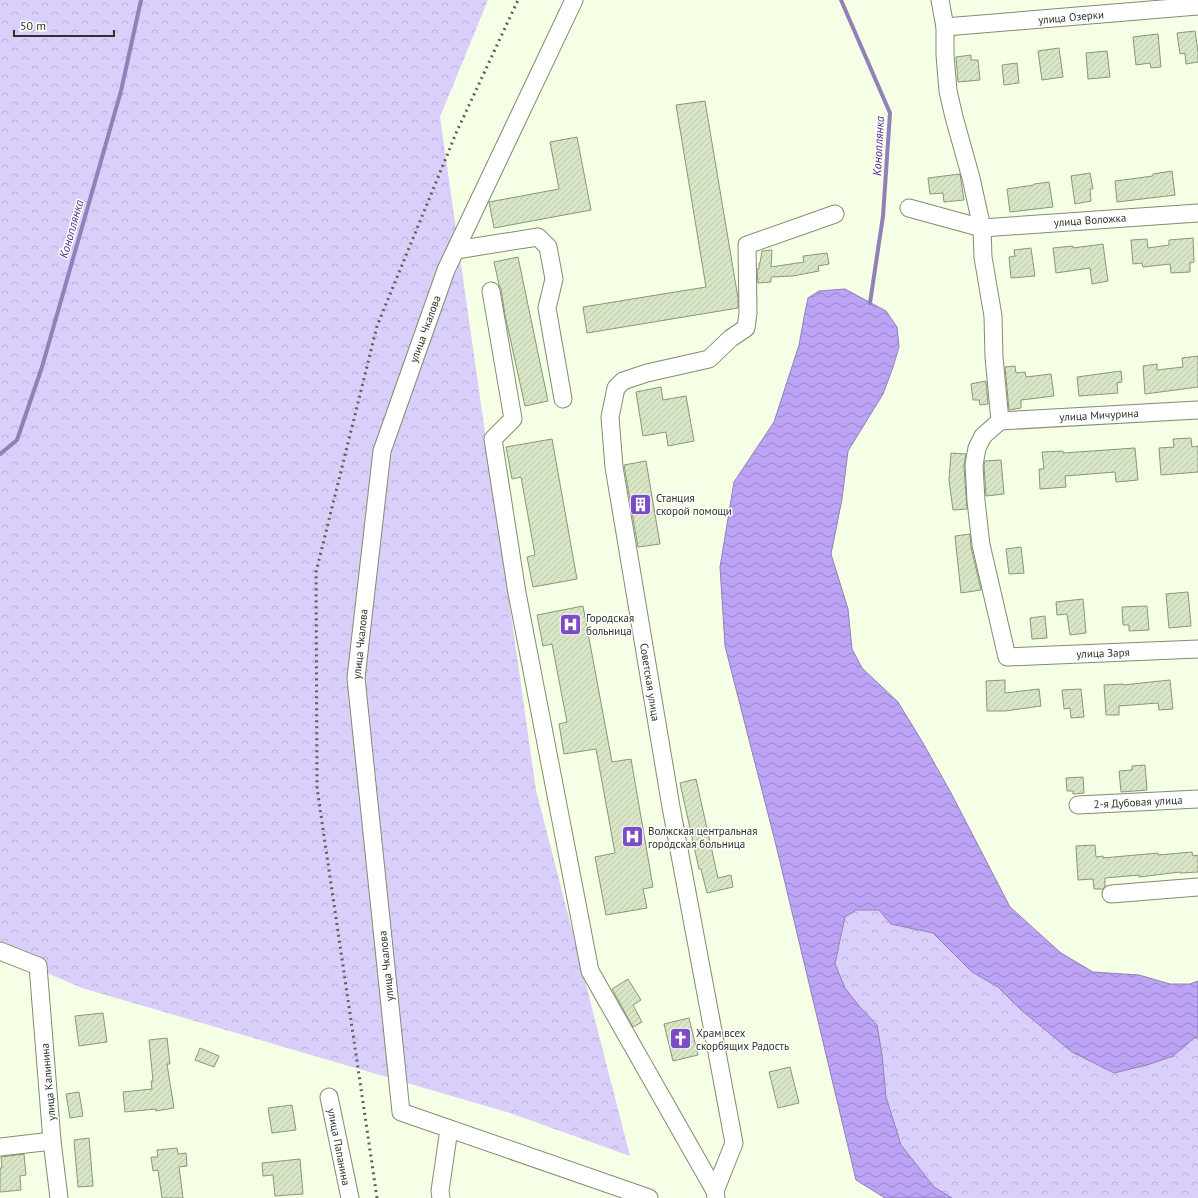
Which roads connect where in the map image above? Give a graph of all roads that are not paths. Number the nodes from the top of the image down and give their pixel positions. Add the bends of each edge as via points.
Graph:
1 (574, 0) edge
2 (940, 0) edge
3 (1198, 6) edge
4 (945, 27) junction
5 (909, 208) dead end
6 (1198, 213) edge
7 (835, 214) dead end
8 (982, 228) junction
9 (456, 250) junction
10 (491, 291) dead end
11 (563, 399) dead end
12 (1198, 410) edge
13 (1000, 421) junction
14 (1198, 650) edge
15 (1198, 799) edge
16 (1078, 805) dead end
17 (1198, 887) edge
18 (1111, 894) dead end
19 (0, 951) edge
20 (329, 1097) dead end
21 (449, 1129) junction
22 (52, 1141) junction
23 (0, 1147) edge
24 (716, 1194) edge
25 (59, 1198) edge
26 (350, 1198) edge
27 (441, 1198) edge
28 (649, 1198) edge

1 - 9 street, улица Чкалова
2 - 4 street
3 - 4 street, улица Озерки
4 - 8 street via 948,91
5 - 8 street
6 - 8 street, улица Воложка
7 - 24 street, Советская улица via 747,245 746,328 708,359 623,381 616,388 610,416 614,468 671,807 734,1143
8 - 13 street via 983,257 993,316
9 - 11 street via 538,237 548,247 554,279 547,308
9 - 21 street, улица Чкалова via 446,270 382,451 356,678 401,1112
10 - 24 street via 513,419 493,440 517,593 590,971
12 - 13 street, улица Мичурина
13 - 14 street, улица Заря via 983,436 977,448 974,465 981,545 1007,657
15 - 16 street, 2-я Дубовая улица
17 - 18 street
19 - 22 street, улица Калинина via 38,966
20 - 26 street, улица Папанина
21 - 27 street
21 - 28 street, улица Чкалова
22 - 23 street
22 - 25 street, улица Калинина

